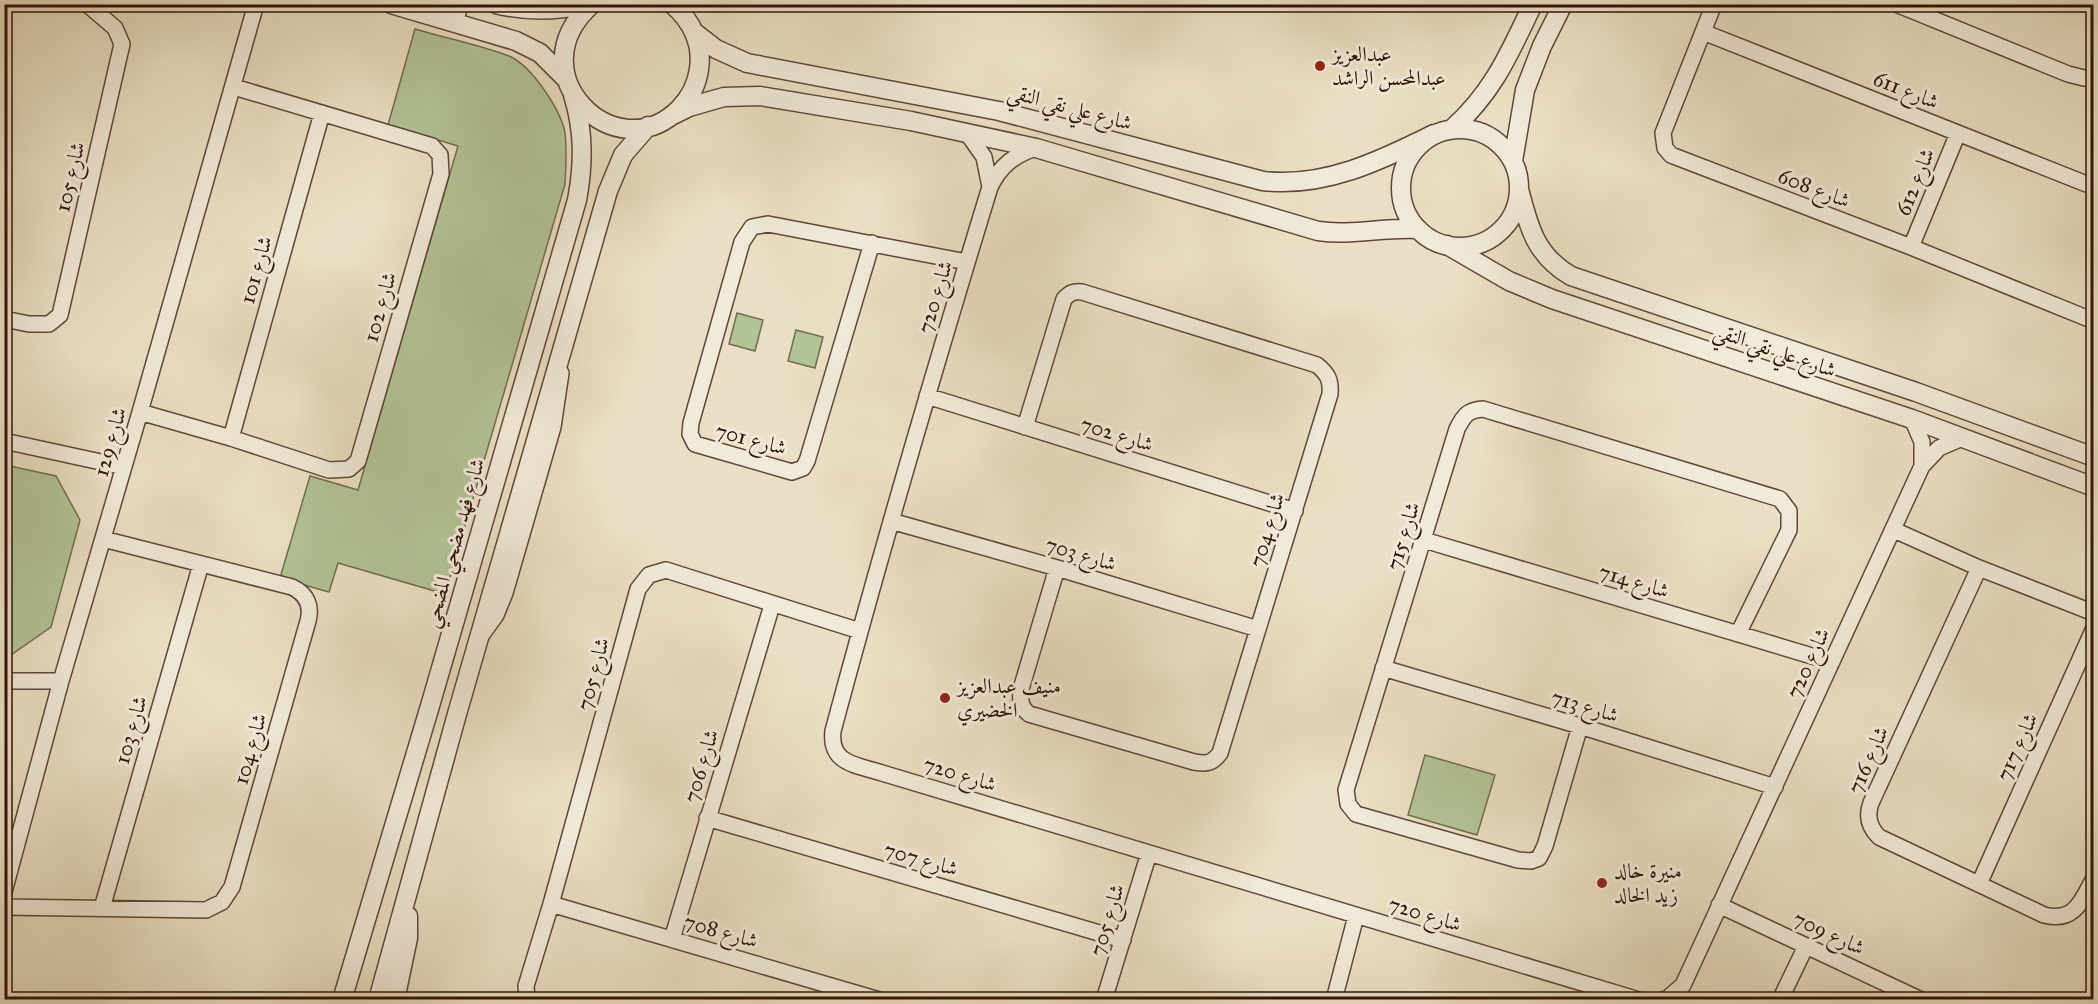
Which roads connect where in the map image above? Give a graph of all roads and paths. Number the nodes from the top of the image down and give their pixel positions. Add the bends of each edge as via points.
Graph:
1 (87, 4) edge
2 (256, 4) edge
3 (391, 4) edge
4 (459, 4) edge
5 (496, 4) edge
6 (590, 4) edge
7 (672, 4) edge
8 (1533, 4) edge
9 (1563, 4) edge
10 (1714, 4) edge
11 (1896, 4) edge
12 (687, 18) edge
13 (450, 21) junction
14 (1703, 32) junction
15 (824, 77) junction
16 (2094, 78) edge
17 (234, 87) junction
18 (570, 87) junction
19 (815, 105) junction
20 (322, 113) junction
21 (673, 115) junction
22 (648, 126) junction
23 (1443, 132) junction
24 (967, 133) junction
25 (1958, 133) junction
26 (1036, 148) junction
27 (1513, 161) junction
28 (990, 187) junction
29 (2094, 187) edge
30 (1519, 189) junction
31 (1418, 229) junction
32 (568, 232) junction
33 (593, 243) junction
34 (872, 243) junction
35 (1448, 245) junction
36 (1911, 248) junction
37 (968, 262) junction
38 (4, 319) edge
39 (2094, 321) edge
40 (927, 396) junction
41 (140, 412) junction
42 (1912, 419) junction
43 (1025, 428) junction
44 (231, 438) junction
45 (1962, 438) junction
46 (4, 441) edge
47 (2094, 457) edge
48 (1922, 466) junction
49 (124, 468) junction
50 (2094, 487) edge
51 (1295, 511) junction
52 (891, 521) junction
53 (1894, 530) junction
54 (103, 539) junction
55 (1424, 540) junction
56 (201, 564) junction
57 (1057, 568) junction
58 (1979, 568) junction
59 (772, 605) junction
60 (2094, 612) edge
61 (2094, 628) edge
62 (1258, 629) junction
63 (860, 631) junction
64 (1738, 634) junction
65 (1832, 662) junction
66 (1383, 668) junction
67 (4, 681) edge
68 (61, 681) junction
69 (1580, 726) junction
70 (1774, 787) junction
71 (707, 818) junction
72 (392, 834) junction
73 (1149, 853) junction
74 (2094, 878) edge
75 (1979, 884) junction
76 (4, 892) edge
77 (406, 897) junction
78 (551, 904) junction
79 (1719, 905) junction
80 (4, 907) edge
81 (102, 908) junction
82 (1356, 916) junction
83 (672, 939) junction
84 (1122, 940) junction
85 (1806, 946) junction
86 (329, 999) edge
87 (342, 999) edge
88 (378, 999) edge
89 (395, 999) edge
90 (527, 999) edge
91 (879, 999) edge
92 (1104, 999) edge
93 (1334, 999) edge
94 (1639, 999) edge
95 (1662, 999) edge
96 (1780, 999) edge
97 (1921, 999) edge

1 - 38 street, شارع 105 via 115,28 122,44 60,315 49,324
2 - 17 street, شارع 129
3 - 13 street
4 - 13 street
5 - 6 street via 557,10
6 - 18 street, شارع فهد مضحي المضحي via 571,28 565,45 564,62
7 - 12 street, شارع علي نقي النقي
8 - 23 street via 1498,75 1477,104
9 - 27 street via 1525,90
10 - 14 street, شارع 608
11 - 16 street via 2068,74
12 - 15 street, شارع علي نقي النقي via 716,49 737,60
12 - 21 street via 699,46 698,77
13 - 18 street via 528,46 550,61
14 - 25 street, شارع 611
14 - 36 street, شارع 608 via 1663,133 1668,152
15 - 19 street via 812,90
15 - 23 street, شارع علي نقي النقي via 999,111 1263,182 1326,178
17 - 20 street, شارع 102
17 - 41 street, شارع 129
18 - 22 street via 597,119 614,126
18 - 32 street, شارع فهد مضحي المضحي via 581,129 583,165
19 - 21 street via 742,96 706,101
19 - 24 street
20 - 44 street, شارع 101
20 - 44 street, شارع 102 via 432,146 440,155 441,174 357,461 350,469 329,470
21 - 22 street
22 - 33 street via 616,166
23 - 27 street via 1470,129 1488,135 1503,146
23 - 31 street via 1419,145 1402,177 1407,213
24 - 26 street
24 - 28 street, شارع 720 via 984,158
25 - 29 street, شارع 611
25 - 36 street, شارع 612
26 - 28 street, شارع 720 via 1008,162
26 - 31 street via 1318,231
27 - 30 street
28 - 37 street, شارع 720
30 - 35 street via 1509,222 1497,234 1465,247
30 - 47 street, شارع علي نقي النقي via 1536,242 1550,262 1571,276 1916,392
31 - 35 street
32 - 33 street via 582,231
32 - 72 street, شارع فهد مضحي المضحي
33 - 77 street
34 - 34 street, شارع 701 via 768,224 747,231 691,423 690,434 695,444 792,472 803,468
34 - 37 street, شارع 701
35 - 42 street, شارع علي نقي النقي via 1488,270 1541,294
36 - 39 street, شارع 608
37 - 40 street, شارع 720
40 - 43 street, شارع 702
40 - 52 street, شارع 720
41 - 44 street, شارع 102
41 - 49 street, شارع 129
42 - 45 street, شارع علي نقي النقي
42 - 48 street, شارع 720 via 1922,442
43 - 51 street, شارع 702
43 - 51 street, شارع 704 via 1069,294 1082,292 1149,312 1317,364 1326,372 1330,394
45 - 48 street, شارع 720 via 1939,448
45 - 50 street, شارع علي نقي النقي
46 - 49 street
48 - 53 street, شارع 720
49 - 54 street, شارع 129
51 - 62 street, شارع 704
52 - 57 street, شارع 703
52 - 63 street, شارع 720
53 - 58 street
53 - 65 street, شارع 720
54 - 56 street, شارع 104
54 - 68 street, شارع 129
55 - 64 street, شارع 714
55 - 64 street, شارع 715 via 1457,429 1470,410 1484,409 1780,499 1789,511 1789,530
55 - 66 street, شارع 715
56 - 81 street, شارع 103
56 - 81 street, شارع 104 via 292,587 304,595 310,608 236,876 226,898 212,908
57 - 62 street, شارع 703
57 - 62 street, شارع 704 via 1021,689 1023,709 1029,714 1194,762 1214,762
58 - 60 street
58 - 75 street, شارع 716 via 1868,815 1879,837
59 - 63 street, شارع 705
59 - 71 street, شارع 706
59 - 78 street, شارع 705 via 666,570 649,575 638,589
61 - 75 street, شارع 717
63 - 73 street, شارع 720 via 833,731 832,743 842,759
64 - 65 street, شارع 714
65 - 70 street, شارع 720
66 - 69 street, شارع 713
66 - 69 street, شارع 715 via 1346,790 1348,804 1356,814 1518,860 1539,858
67 - 68 street
68 - 76 street, شارع 129
69 - 70 street, شارع 713
70 - 79 street, شارع 720
71 - 83 street, شارع 706
71 - 84 street, شارع 707
72 - 86 street via 364,897
72 - 87 street, شارع فهد مضحي المضحي
73 - 82 street, شارع 720
73 - 84 street, شارع 705
74 - 75 street, شارع 716 via 2079,905 2069,914 2057,917 2044,915
77 - 88 street
77 - 89 street via 408,938
78 - 83 street, شارع 708
78 - 90 street, شارع 705 via 526,986
79 - 85 street, شارع 709
79 - 95 street, شارع 720 via 1683,985
80 - 81 street, شارع 104
82 - 93 street
82 - 94 street, شارع 720
83 - 91 street, شارع 708
84 - 92 street, شارع 705
85 - 96 street
85 - 97 street, شارع 709

